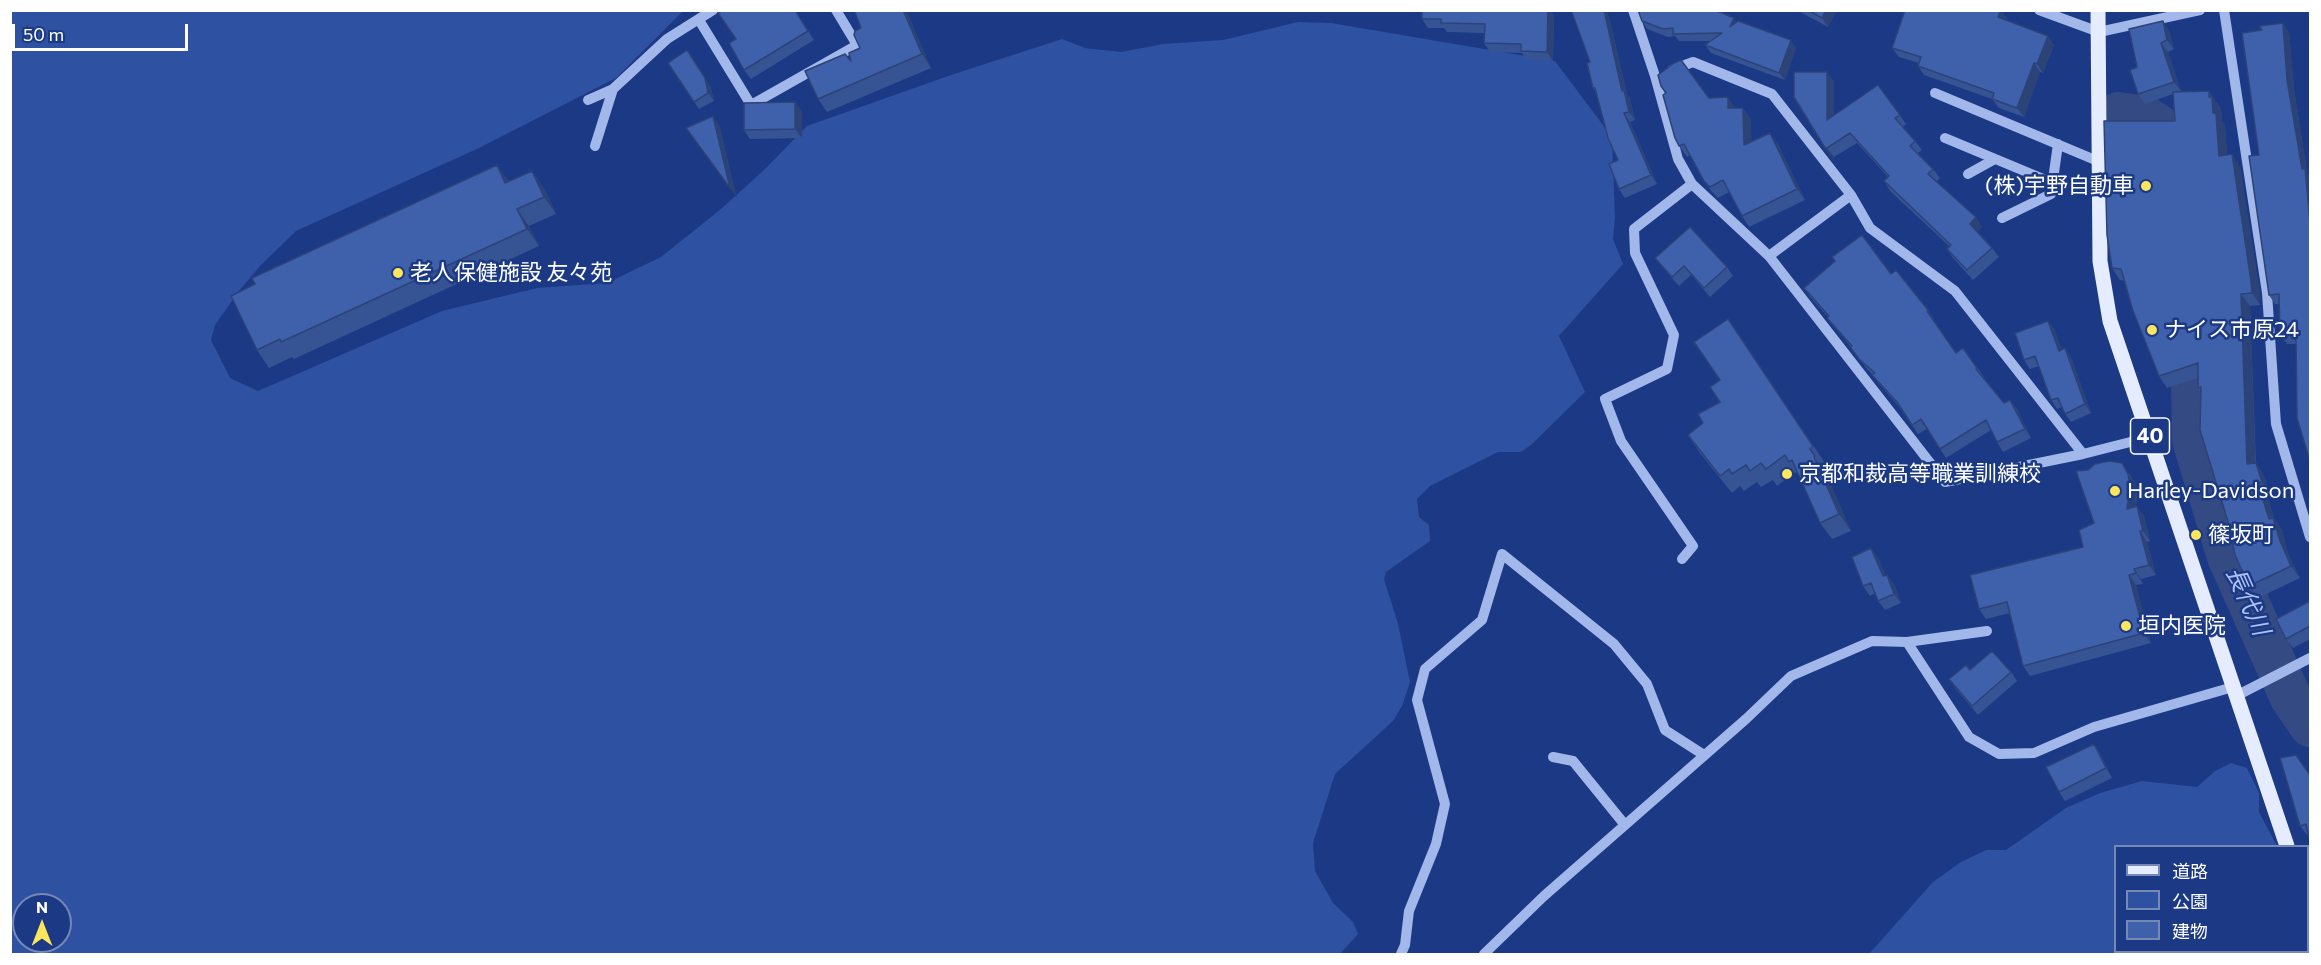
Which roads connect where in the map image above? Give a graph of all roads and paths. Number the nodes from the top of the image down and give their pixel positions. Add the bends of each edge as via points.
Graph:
1 (713, 10) edge
2 (837, 10) edge
3 (1633, 10) edge
4 (2039, 10) edge
5 (2098, 10) edge
6 (2200, 10) edge
7 (2224, 10) edge
8 (699, 20) junction
9 (2099, 32) junction
10 (1655, 76) junction
11 (612, 89) junction
12 (1935, 93) dead end
13 (588, 100) dead end
14 (1945, 138) dead end
15 (2058, 144) junction
16 (595, 146) dead end
17 (1995, 159) junction
18 (2100, 162) junction
19 (1968, 174) dead end
20 (2053, 183) junction
21 (1692, 184) junction
22 (1851, 195) junction
23 (2002, 218) dead end
24 (1769, 256) junction
25 (2150, 437) junction
26 (2083, 454) junction
27 (2310, 537) edge
28 (1682, 559) dead end
29 (1987, 631) dead end
30 (1907, 642) junction
31 (2309, 659) edge
32 (2234, 692) junction
33 (1704, 755) junction
34 (1553, 757) dead end
35 (1625, 825) junction
36 (2287, 845) edge
37 (1401, 954) edge
38 (1485, 954) edge

1 - 8 street
2 - 8 street via 856,45 751,105
3 - 10 street
4 - 9 street
5 - 9 main road, 40
6 - 9 street
7 - 27 street via 2267,293 2276,424
8 - 11 street via 667,39
9 - 18 main road, 40
10 - 21 street via 1677,159
10 - 22 street via 1693,62 1772,94
11 - 13 street
11 - 16 street
12 - 15 street
14 - 17 street
15 - 18 street
15 - 20 street
17 - 19 street
17 - 20 street
18 - 25 main road, 40 via 2100,261 2110,321
20 - 23 street via 2051,194
21 - 24 street
21 - 28 street via 1634,229 1635,253 1674,335 1667,369 1605,399 1621,441 1693,546
22 - 24 street
22 - 26 street via 1870,228 1955,291
24 - 26 street via 1945,482
25 - 26 street
25 - 32 main road, 40
29 - 30 street
30 - 32 street via 1969,737 1999,754 2034,753 2094,727
30 - 33 street via 1872,641 1791,676
31 - 32 street
32 - 36 main road, 40
33 - 35 street
33 - 37 street via 1665,730 1647,684 1614,644 1502,554 1482,620 1425,669 1417,700 1445,804 1436,844 1409,911
34 - 35 street via 1573,761
35 - 38 street

